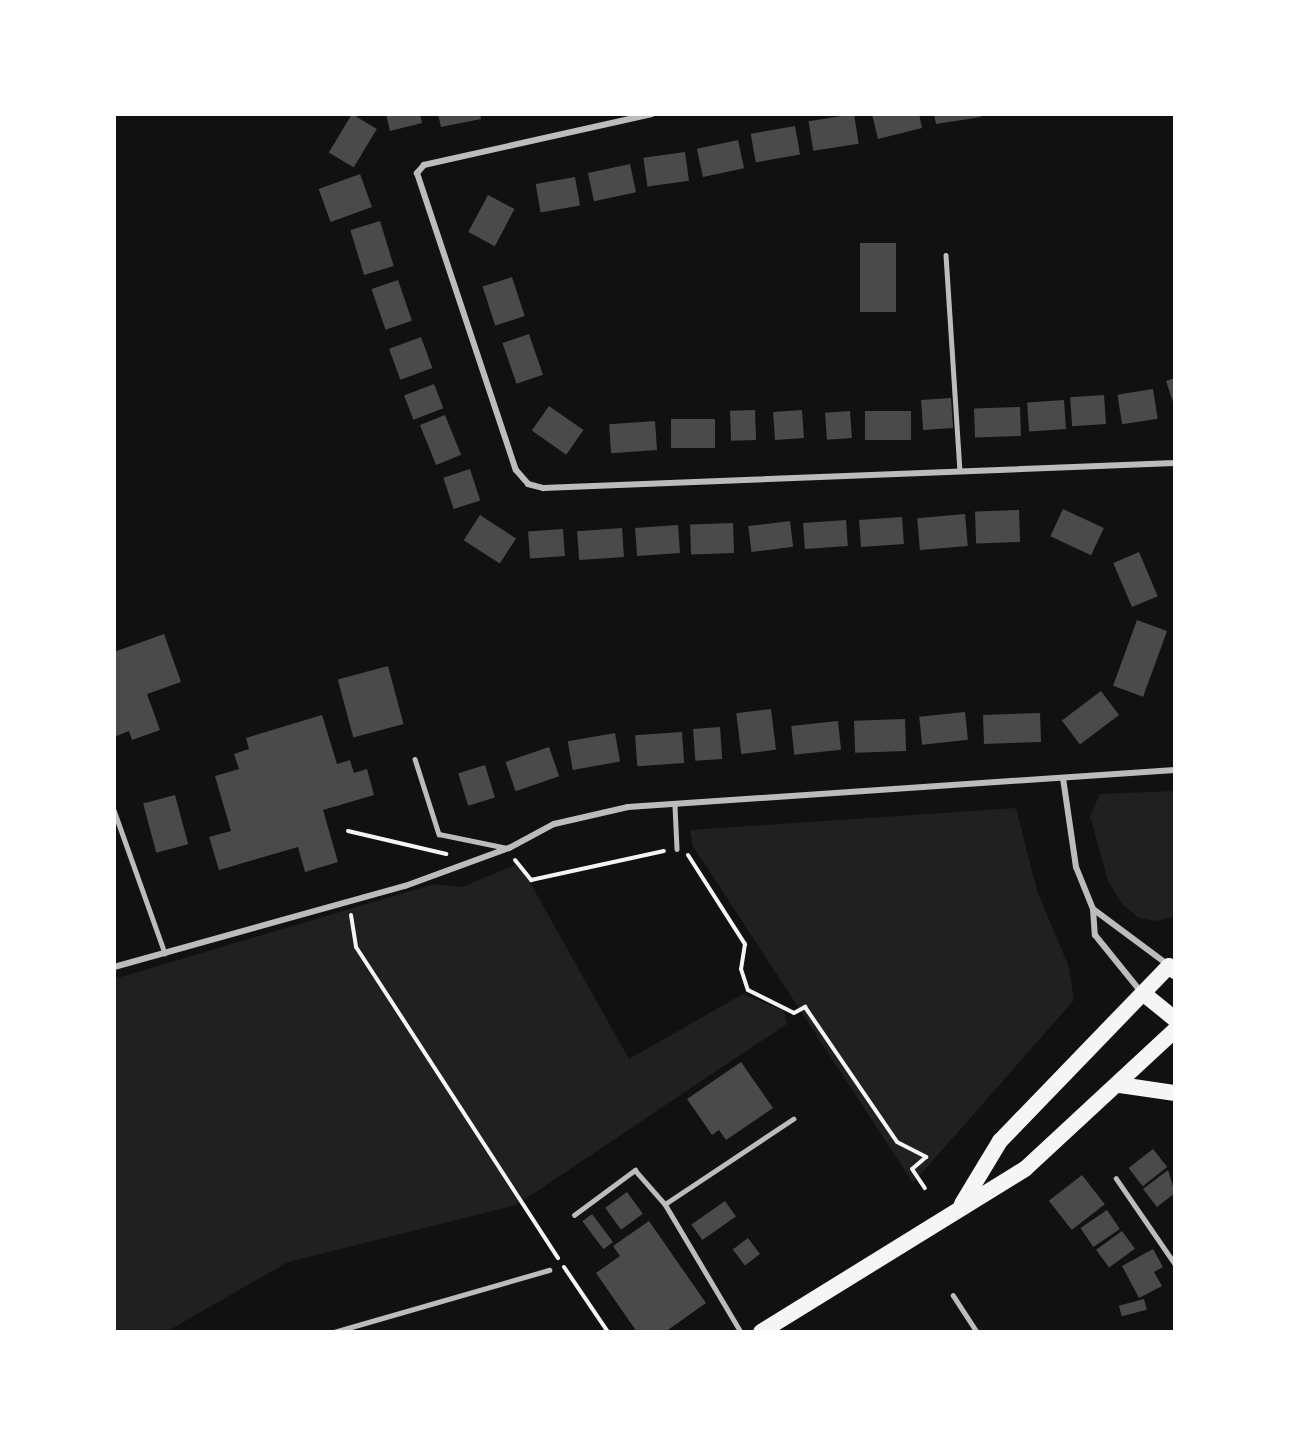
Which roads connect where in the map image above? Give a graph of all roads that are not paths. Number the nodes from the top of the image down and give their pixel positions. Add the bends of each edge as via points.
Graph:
1 (652, 114) edge
2 (946, 255) dead end
3 (1175, 463) edge
4 (960, 469) junction
5 (415, 759) dead end
6 (1175, 770) edge
7 (1063, 778) junction
8 (675, 806) junction
9 (114, 810) edge
10 (509, 848) junction
11 (676, 849) road end
12 (1093, 909) junction
13 (165, 953) junction
14 (114, 967) edge
15 (1172, 968) edge
16 (1144, 994) junction
17 (1175, 1019) edge
18 (1175, 1030) edge
19 (1120, 1085) junction
20 (1175, 1093) edge
21 (794, 1119) dead end
22 (1116, 1178) dead end
23 (666, 1204) junction
24 (960, 1208) junction
25 (574, 1215) dead end
26 (1175, 1245) edge
27 (1170, 1250) junction
28 (1175, 1264) edge
29 (549, 1270) dead end
30 (953, 1295) dead end
31 (334, 1332) edge
32 (741, 1332) edge
33 (761, 1332) edge
34 (977, 1332) edge

1 - 4 street via 424,165 417,174 516,470 528,484 543,488
2 - 4 lane
3 - 4 street
5 - 10 lane via 439,834
6 - 7 street
7 - 8 street
7 - 12 street via 1076,867
8 - 10 street via 628,807 554,824
8 - 11 lane
9 - 13 lane
10 - 13 street via 405,886
12 - 15 street
12 - 16 street via 1095,935
13 - 14 street
15 - 16 highway
16 - 17 highway
16 - 24 highway via 1000,1141
18 - 19 highway
19 - 20 highway
19 - 24 highway via 1025,1169
21 - 23 lane
22 - 27 lane
23 - 25 lane via 635,1170
23 - 32 lane
24 - 33 highway
26 - 27 lane
27 - 28 lane
29 - 31 lane
30 - 34 lane

